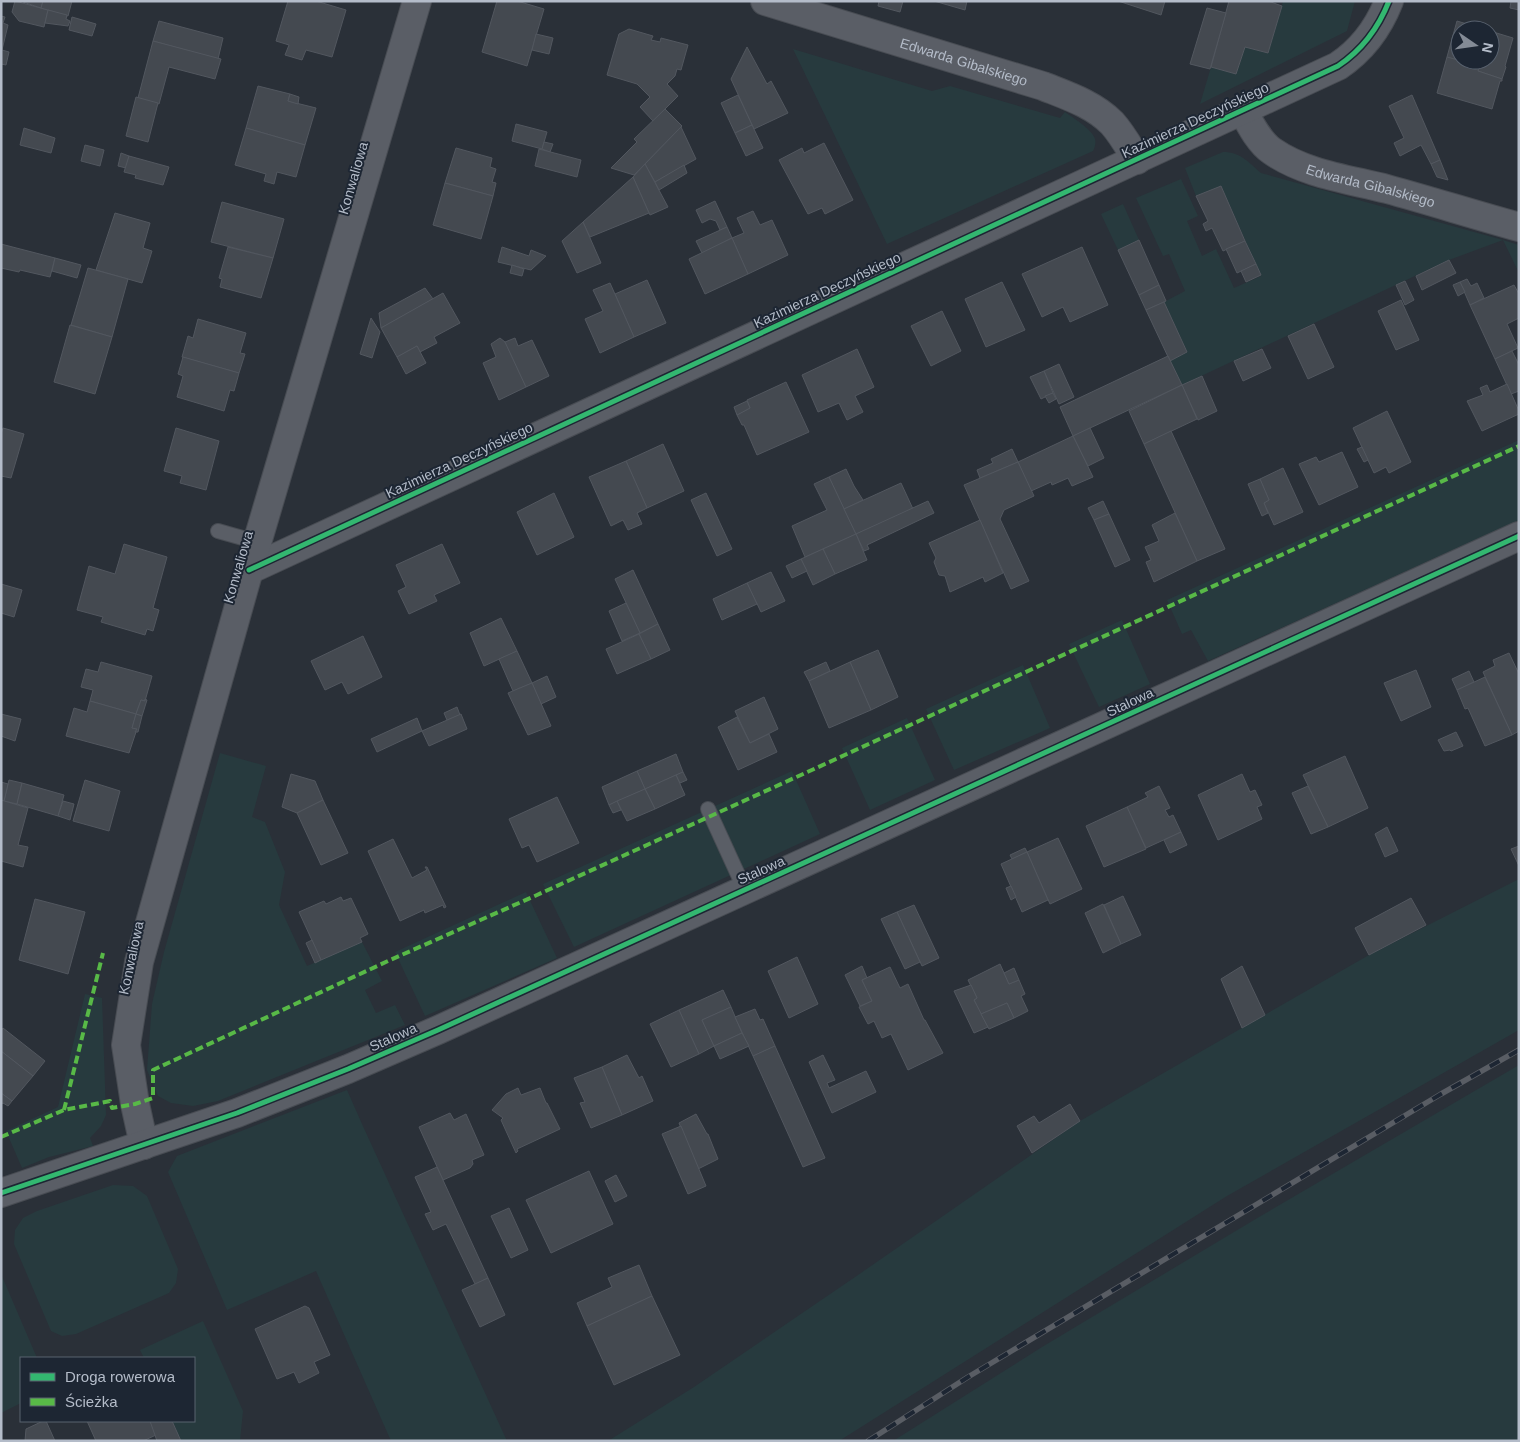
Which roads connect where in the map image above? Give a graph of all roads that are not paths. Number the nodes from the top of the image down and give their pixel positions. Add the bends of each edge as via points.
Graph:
1 (417, 1) edge
2 (765, 1) edge
3 (1389, 1) edge
4 (1243, 111) junction
5 (1137, 160) junction
6 (1519, 227) edge
7 (218, 531) dead end
8 (1519, 536) edge
9 (257, 542) junction
10 (249, 570) junction
11 (708, 809) dead end
12 (745, 890) junction
13 (144, 1145) junction
14 (1, 1193) edge

1 - 9 street, Konwaliowa
2 - 5 street, Edwarda Gibalskiego via 1076,99 1096,109 1113,124
3 - 4 street, Kazimierza Deczyńskiego via 1371,36 1350,58
4 - 5 street, Kazimierza Deczyńskiego
4 - 6 street, Edwarda Gibalskiego via 1270,149 1302,167
5 - 10 street, Kazimierza Deczyńskiego
7 - 9 lane
8 - 12 street, Stalowa
9 - 10 street, Konwaliowa
10 - 13 street, Konwaliowa via 139,962 126,1045
11 - 12 lane
12 - 13 street, Stalowa via 348,1069
13 - 14 street, Stalowa

